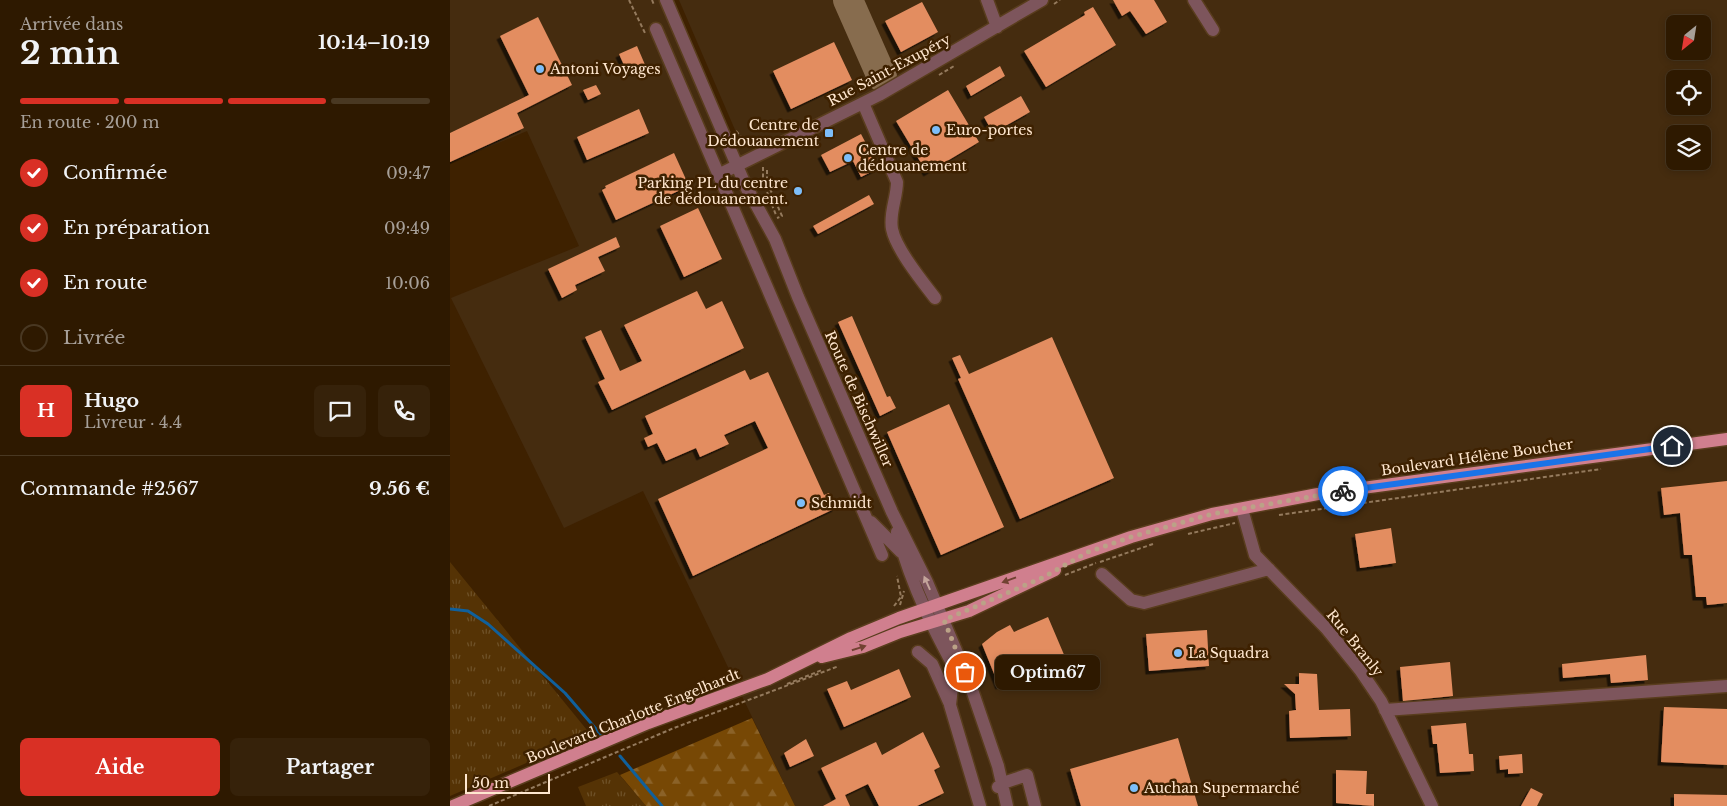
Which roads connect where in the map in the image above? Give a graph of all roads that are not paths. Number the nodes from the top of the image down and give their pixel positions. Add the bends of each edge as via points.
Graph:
1 (666, 0) edge
2 (987, 0) edge
3 (1042, 0) edge
4 (1194, 0) edge
5 (997, 27) junction
6 (656, 29) road end
7 (1213, 30) dead end
8 (864, 103) junction
9 (737, 166) junction
10 (720, 174) junction
11 (935, 298) dead end
12 (1727, 439) edge
13 (892, 512) junction
14 (1244, 515) junction
15 (867, 518) junction
16 (1088, 552) junction
17 (903, 554) junction
18 (882, 555) dead end
19 (1269, 569) junction
20 (1102, 574) dead end
21 (931, 607) junction
22 (937, 622) junction
23 (918, 652) dead end
24 (795, 666) junction
25 (954, 669) junction
26 (1727, 686) edge
27 (950, 705) junction
28 (1385, 710) junction
29 (1001, 788) junction
30 (453, 806) edge
31 (980, 806) edge
32 (1007, 806) edge
33 (1035, 806) edge
34 (1432, 806) edge

1 - 9 street, Route de Bischwiller
2 - 5 street
3 - 5 street, Rue Saint-Exupéry
4 - 7 street
5 - 8 street, Rue Saint-Exupéry
6 - 10 street
8 - 9 street, Rue Saint-Exupéry
8 - 11 street via 897,182 892,230 910,264
9 - 10 street, Rue Saint-Exupéry
9 - 13 street, Route de Bischwiller via 768,222
10 - 15 street
12 - 14 main road, Boulevard Hélène Boucher via 1318,494
13 - 17 street, Route de Bischwiller
21 -> 13 street, Route de Bischwiller
14 - 16 main road, Boulevard Hélène Boucher via 1212,514
14 - 19 street, Rue Branly via 1256,555
15 - 17 street
15 - 18 street
16 -> 21 main road, Boulevard Hélène Boucher
16 - 22 main road, Boulevard Hélène Boucher via 1035,581
17 - 21 street, Route de Bischwiller
19 - 20 street via 1144,603 1131,600
19 - 28 street, Rue Branly via 1342,646
21 - 22 street, Route de Bischwiller
21 - 24 main road, Boulevard Charlotte Engelhardt via 851,638
24 -> 22 main road, Boulevard Charlotte Engelhardt
22 - 25 street, Route de Bischwiller
22 - 29 street, Route de Bischwiller via 975,696
23 - 27 street via 932,664
24 - 30 main road, Boulevard Charlotte Engelhardt
25 - 27 street
25 - 29 street, Route de Bischwiller via 971,702
26 - 28 street
27 - 31 street
28 - 34 street, Rue Branly
29 - 32 street, Route de Bischwiller
29 - 33 street via 1027,775

